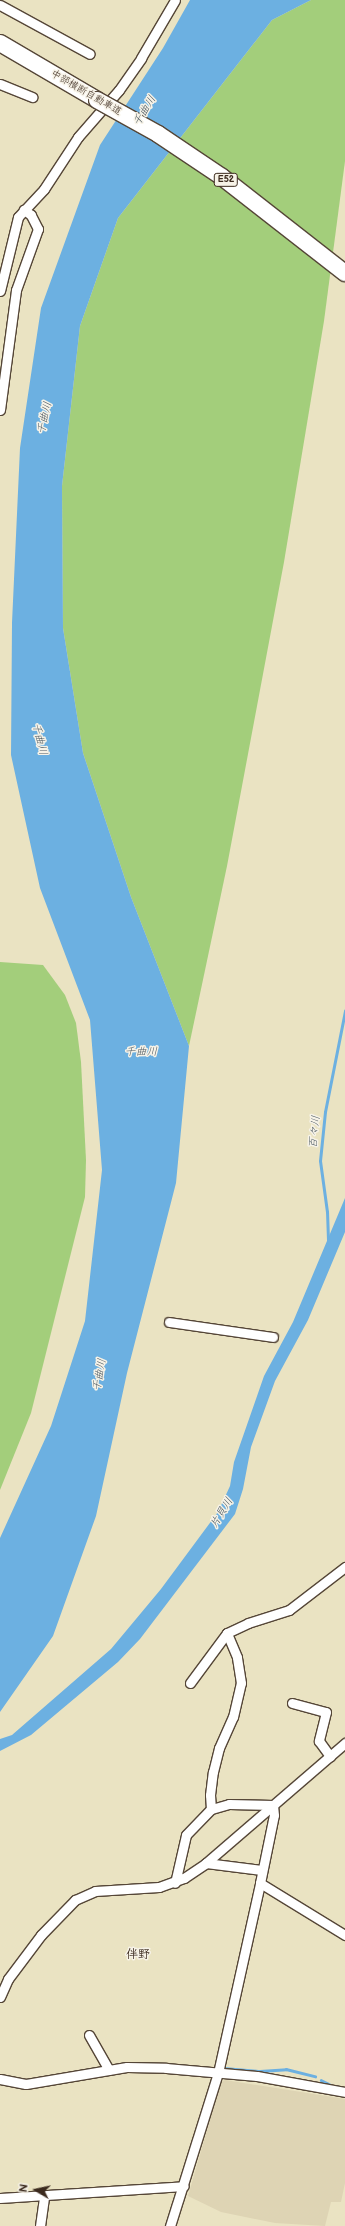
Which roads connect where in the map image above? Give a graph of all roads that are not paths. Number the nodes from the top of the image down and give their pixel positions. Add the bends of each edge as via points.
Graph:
1 (175, 0) edge
2 (0, 5) edge
3 (0, 44) edge
4 (90, 54) dead end
5 (0, 84) edge
6 (33, 97) dead end
7 (24, 210) junction
8 (345, 273) edge
9 (0, 291) edge
10 (0, 410) edge
11 (169, 1322) dead end
12 (274, 1337) dead end
13 (345, 1567) edge
14 (227, 1634) junction
15 (190, 1682) dead end
16 (292, 1703) dead end
17 (345, 1743) edge
18 (330, 1756) junction
19 (273, 1805) junction
20 (211, 1809) junction
21 (206, 1863) junction
22 (262, 1870) junction
23 (175, 1883) junction
24 (260, 1883) junction
25 (345, 1935) edge
26 (2, 1987) edge
27 (0, 1997) edge
28 (89, 2035) dead end
29 (109, 2070) junction
30 (218, 2073) junction
31 (0, 2078) edge
32 (345, 2092) edge
33 (184, 2186) junction
34 (44, 2196) junction
35 (0, 2198) edge
36 (40, 2226) edge
37 (170, 2226) edge

1 - 7 street via 142,58 119,90 78,136 44,189
2 - 4 street
3 - 8 highway, 中部横断自動車道 / E52, bridge via 158,134 216,173
5 - 6 street
7 - 9 street via 14,225
7 - 10 street via 31,215 38,229 16,290
11 - 12 street
13 - 14 street via 289,1610 248,1623
14 - 15 street
14 - 20 street via 239,1665 239,1696 219,1748 213,1772
16 - 18 street via 326,1712 319,1741
17 - 18 street
18 - 19 street
19 - 20 street via 229,1804
19 - 21 street
19 - 22 street via 274,1815
20 - 23 street via 186,1835
21 - 22 street
21 - 23 street
22 - 24 street
23 - 26 street via 148,1889 95,1891 81,1896 65,1908 41,1935
24 - 25 street
24 - 30 street
26 - 27 street
28 - 29 street
29 - 30 street via 136,2067
29 - 31 street via 26,2084
30 - 32 street via 257,2076
30 - 33 street
33 - 34 street
33 - 37 street
34 - 35 street
34 - 36 street

